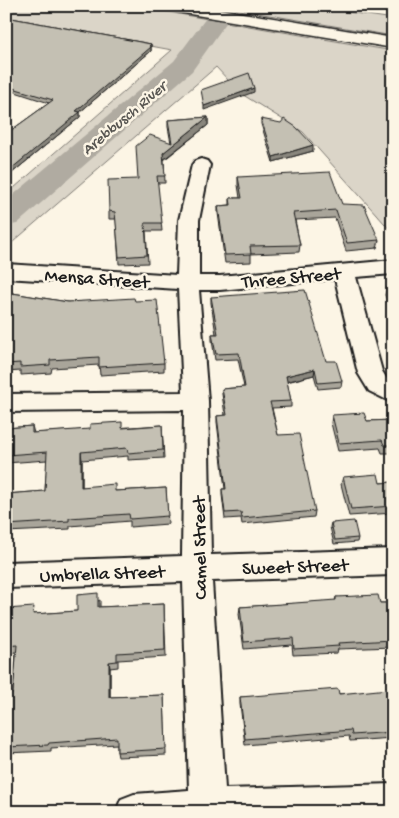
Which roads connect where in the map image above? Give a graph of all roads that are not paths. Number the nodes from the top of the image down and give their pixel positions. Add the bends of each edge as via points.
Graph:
1 (172, 6) edge
2 (393, 43) edge
3 (201, 165) dead end
4 (393, 266) edge
5 (6, 271) edge
6 (344, 271) junction
7 (188, 283) junction
8 (393, 394) edge
9 (196, 401) junction
10 (6, 403) edge
11 (393, 562) edge
12 (197, 569) junction
13 (6, 575) edge
14 (393, 802) edge
15 (208, 809) edge
16 (134, 812) edge

1 - 2 highway
3 - 7 street, Camel Street via 189,220
4 - 6 street, Three Street
5 - 7 street, Mensa Street
6 - 7 street, Three Street
6 - 8 street via 370,373 378,385
7 - 9 street, Camel Street
9 - 10 street
9 - 12 street, Camel Street
11 - 12 street, Sweet Street
12 - 13 street, Umbrella Street
12 - 15 street, Camel Street
14 - 15 street
15 - 16 street

